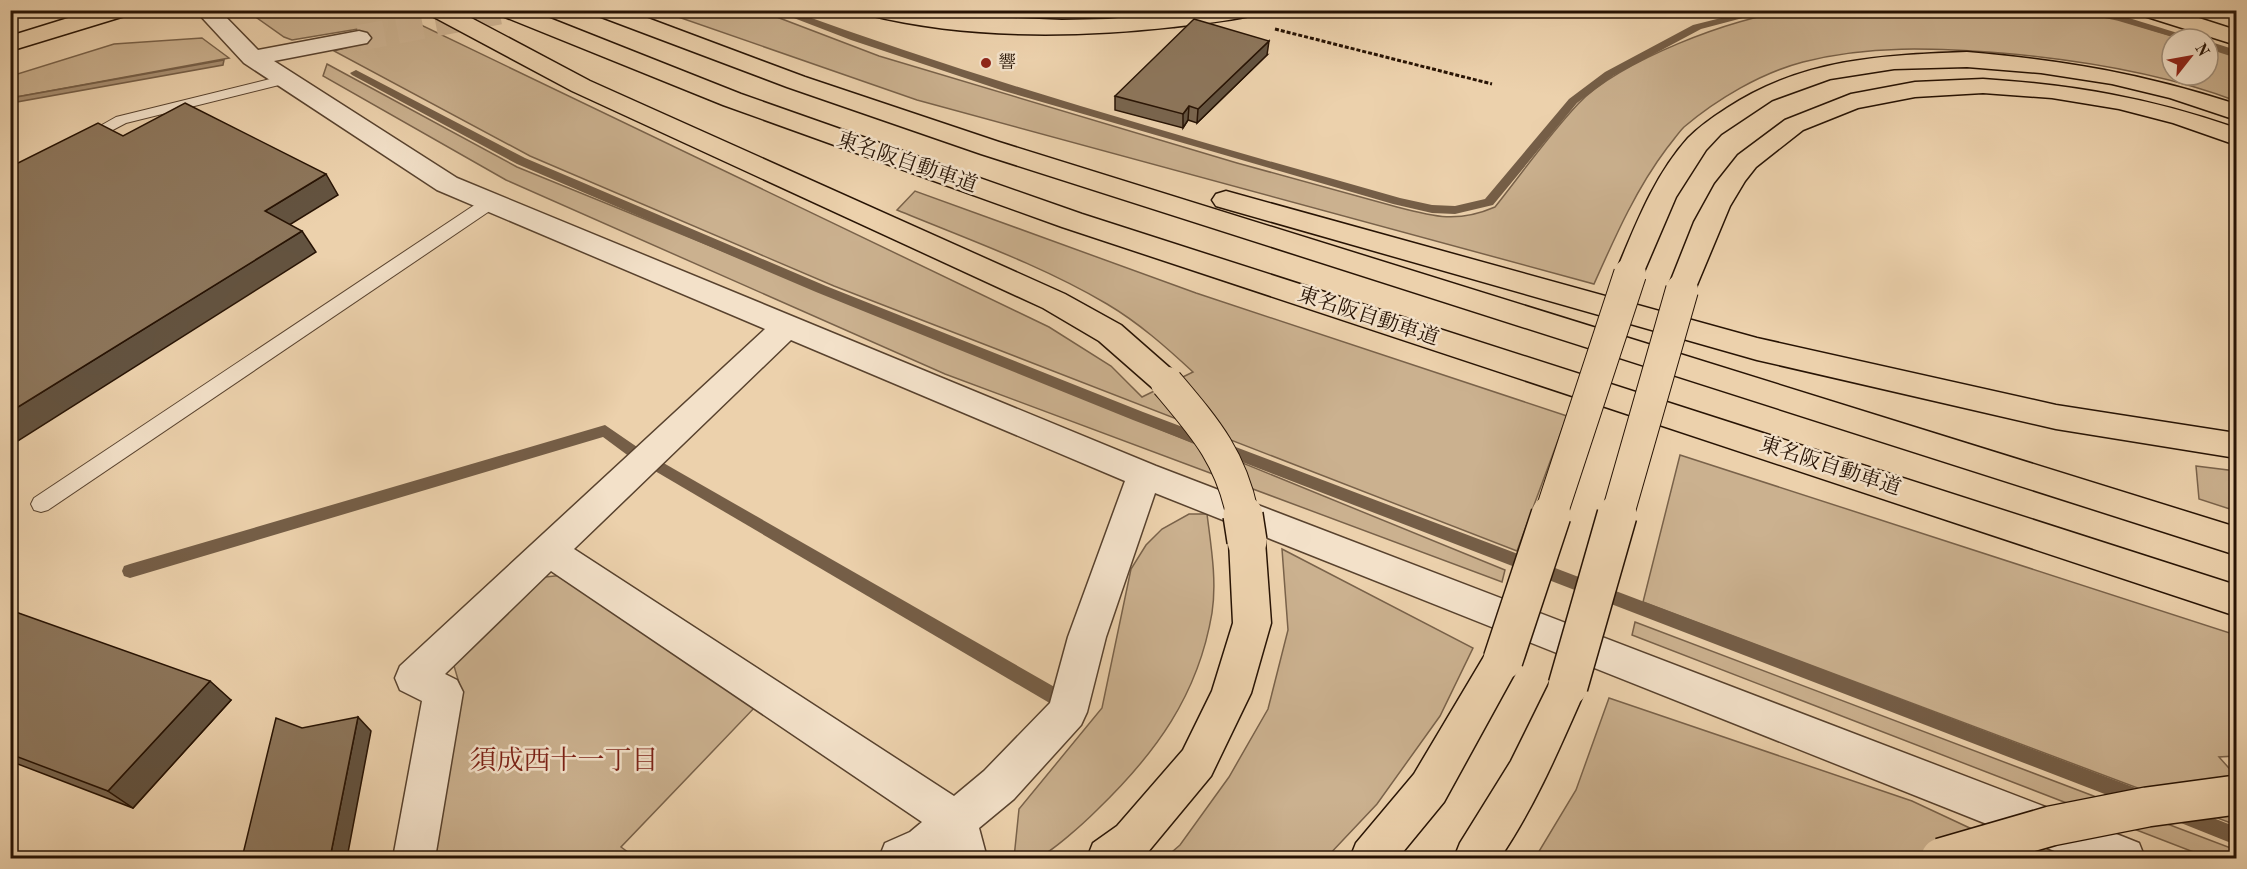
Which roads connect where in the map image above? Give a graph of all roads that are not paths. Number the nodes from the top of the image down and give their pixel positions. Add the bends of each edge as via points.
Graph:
1 (46, 10) edge
2 (120, 10) edge
3 (206, 10) edge
4 (438, 10) edge
5 (508, 10) edge
6 (604, 10) edge
7 (877, 10) edge
8 (1246, 10) edge
9 (2149, 10) edge
10 (10, 21) edge
11 (360, 38) tunnel mouth
12 (2236, 38) edge
13 (10, 44) edge
14 (253, 58) junction
15 (286, 79) junction
16 (879, 111) junction
17 (2236, 112) edge
18 (2236, 136) edge
19 (71, 146) edge
20 (490, 202) junction
21 (786, 327) junction
22 (2236, 446) edge
23 (1144, 475) junction
24 (41, 504) dead end
25 (2236, 541) edge
26 (549, 551) junction
27 (2236, 601) edge
28 (2236, 795) edge
29 (961, 840) edge
30 (2113, 856) edge
31 (414, 858) edge
32 (900, 858) edge
33 (1108, 858) edge
34 (1371, 858) edge
35 (1475, 858) edge
36 (1941, 858) edge

1 - 10 main road
2 - 13 main road
3 - 14 street
4 - 33 main road, bridge via 581,86 1054,301 1110,333 1167,383 1208,432 1230,471 1243,510 1252,623 1231,693 1197,763 1132,841
5 - 27 main road, 東名阪自動車道 via 621,58 829,136 1126,239
6 - 16 main road, 東名阪自動車道
7 - 8 main road via 986,24 1073,26 1165,21
9 - 12 main road
11 - 14 street
14 - 15 street
15 - 19 lane via 121,120
15 - 20 street via 447,184
16 - 22 main road via 1039,148 1757,349 2056,417
16 - 25 main road, 東名阪自動車道
17 - 34 main road, bridge via 2137,83 2045,67 1955,60 1888,62 1821,74 1755,99 1729,116 1696,145 1660,199 1630,274 1503,660 1429,788
18 - 35 main road, bridge via 2130,105 2075,95 1968,86 1860,98 1828,108 1767,141 1727,186 1711,216 1682,290 1568,686 1517,793
20 - 21 street
20 - 24 lane
21 - 23 street
21 - 26 street
23 - 29 street via 1087,637 1067,712 999,785
23 - 30 street
26 - 29 street
26 - 31 street via 414,678 442,692
28 - 36 main road, bridge via 2051,826
29 - 32 street via 925,847

